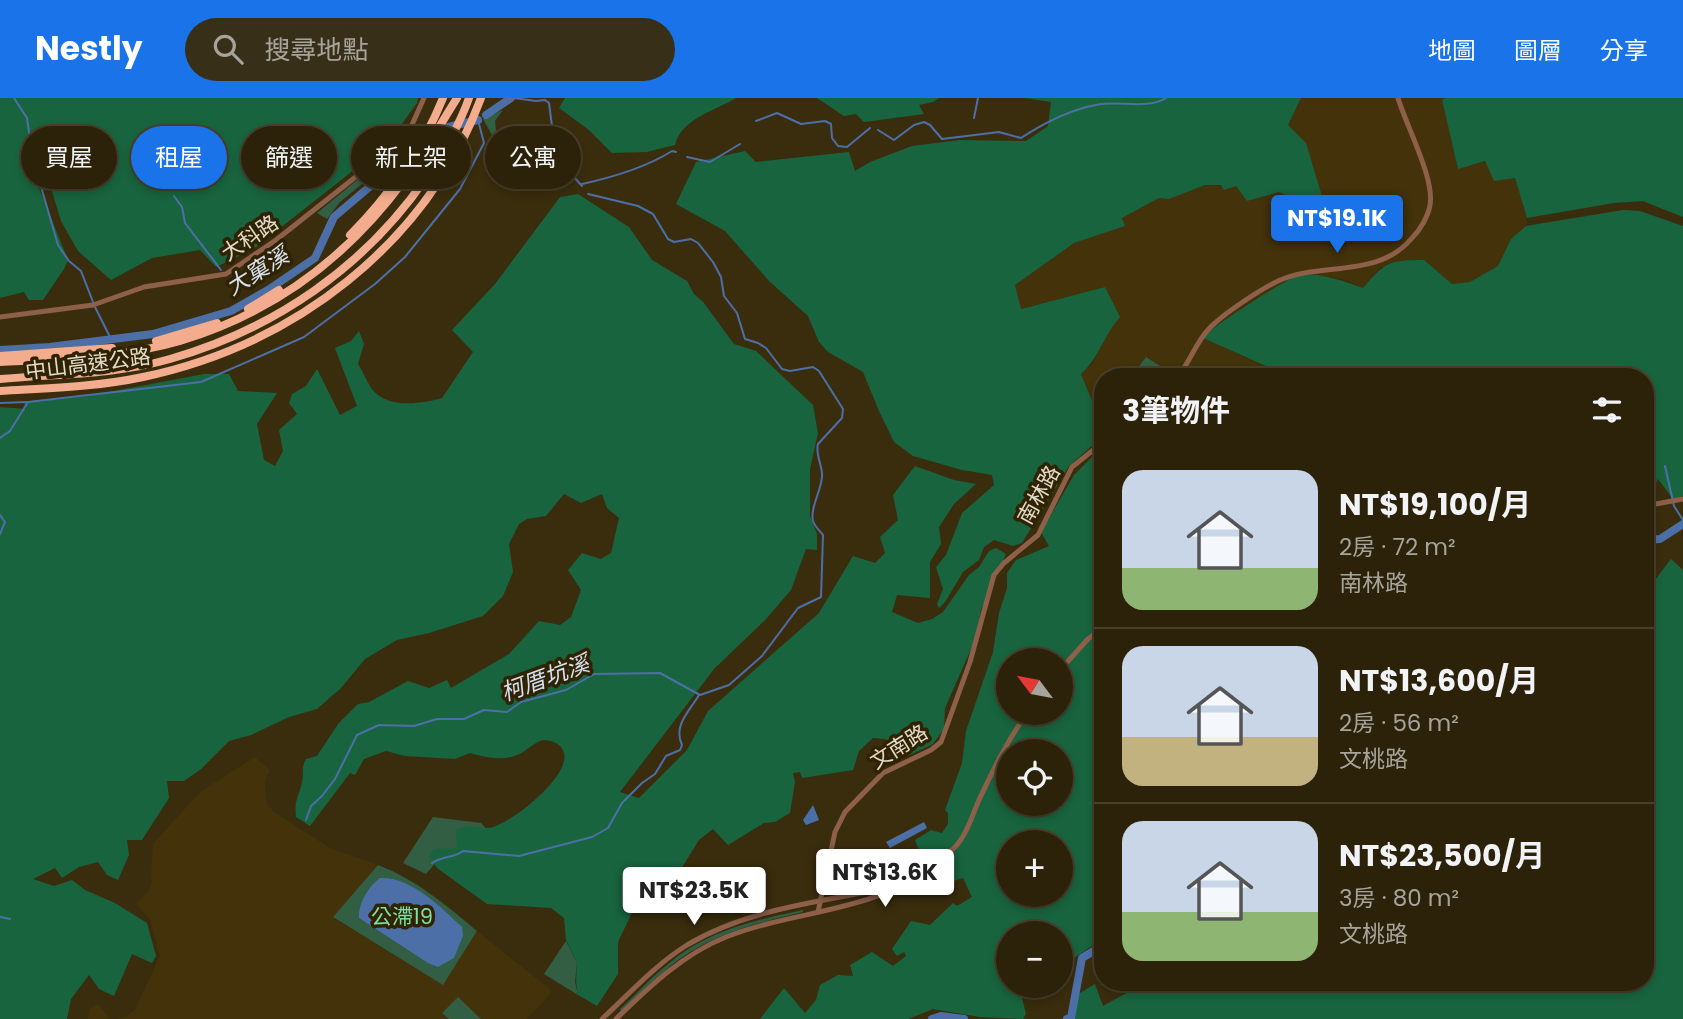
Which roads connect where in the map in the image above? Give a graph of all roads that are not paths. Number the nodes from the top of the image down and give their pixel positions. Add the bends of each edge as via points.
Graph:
1 (424, 98) edge
2 (443, 98) edge
3 (457, 98) edge
4 (468, 98) edge
5 (1398, 98) edge
6 (479, 103) edge
7 (0, 317) edge
8 (0, 356) edge
9 (0, 362) edge
10 (1185, 368) edge
11 (0, 379) edge
12 (0, 391) edge
13 (1094, 449) edge
14 (1683, 499) edge
15 (1654, 504) edge
16 (1004, 563) joint
17 (1094, 634) edge
18 (1073, 656) edge
19 (1020, 725) edge
20 (905, 885) junction
21 (819, 902) junction
22 (818, 912) junction
23 (602, 1019) edge
24 (616, 1019) edge

1 - 7 street, 大科路 via 411,127 396,145 226,274 144,286 89,305
2 - 8 highway via 391,188 354,231 334,252 262,302 219,322 148,343
3 - 9 highway via 406,178 357,236 265,307 178,341 101,356
4 - 11 highway, 中山高速公路 via 452,136 415,194 382,234 337,275 269,320 168,360 97,372
5 - 10 street via 1430,194 1430,206 1417,232 1405,247 1380,262 1278,281 1214,323
6 - 12 highway, 中山高速公路 via 415,215 383,251 311,309 203,362 105,384
13 - 16 street, 南林路 via 1072,467 1038,535
14 - 15 street
16 - 21 street, 文南路 via 992,581 944,736 930,750 883,773 845,812 835,832
17 - 18 street
19 - 20 street via 962,839
20 - 21 street
20 - 22 street via 867,901
21 - 22 street, 文南路
21 - 23 street via 758,915 706,935 665,961
22 - 24 street via 712,943 677,965

